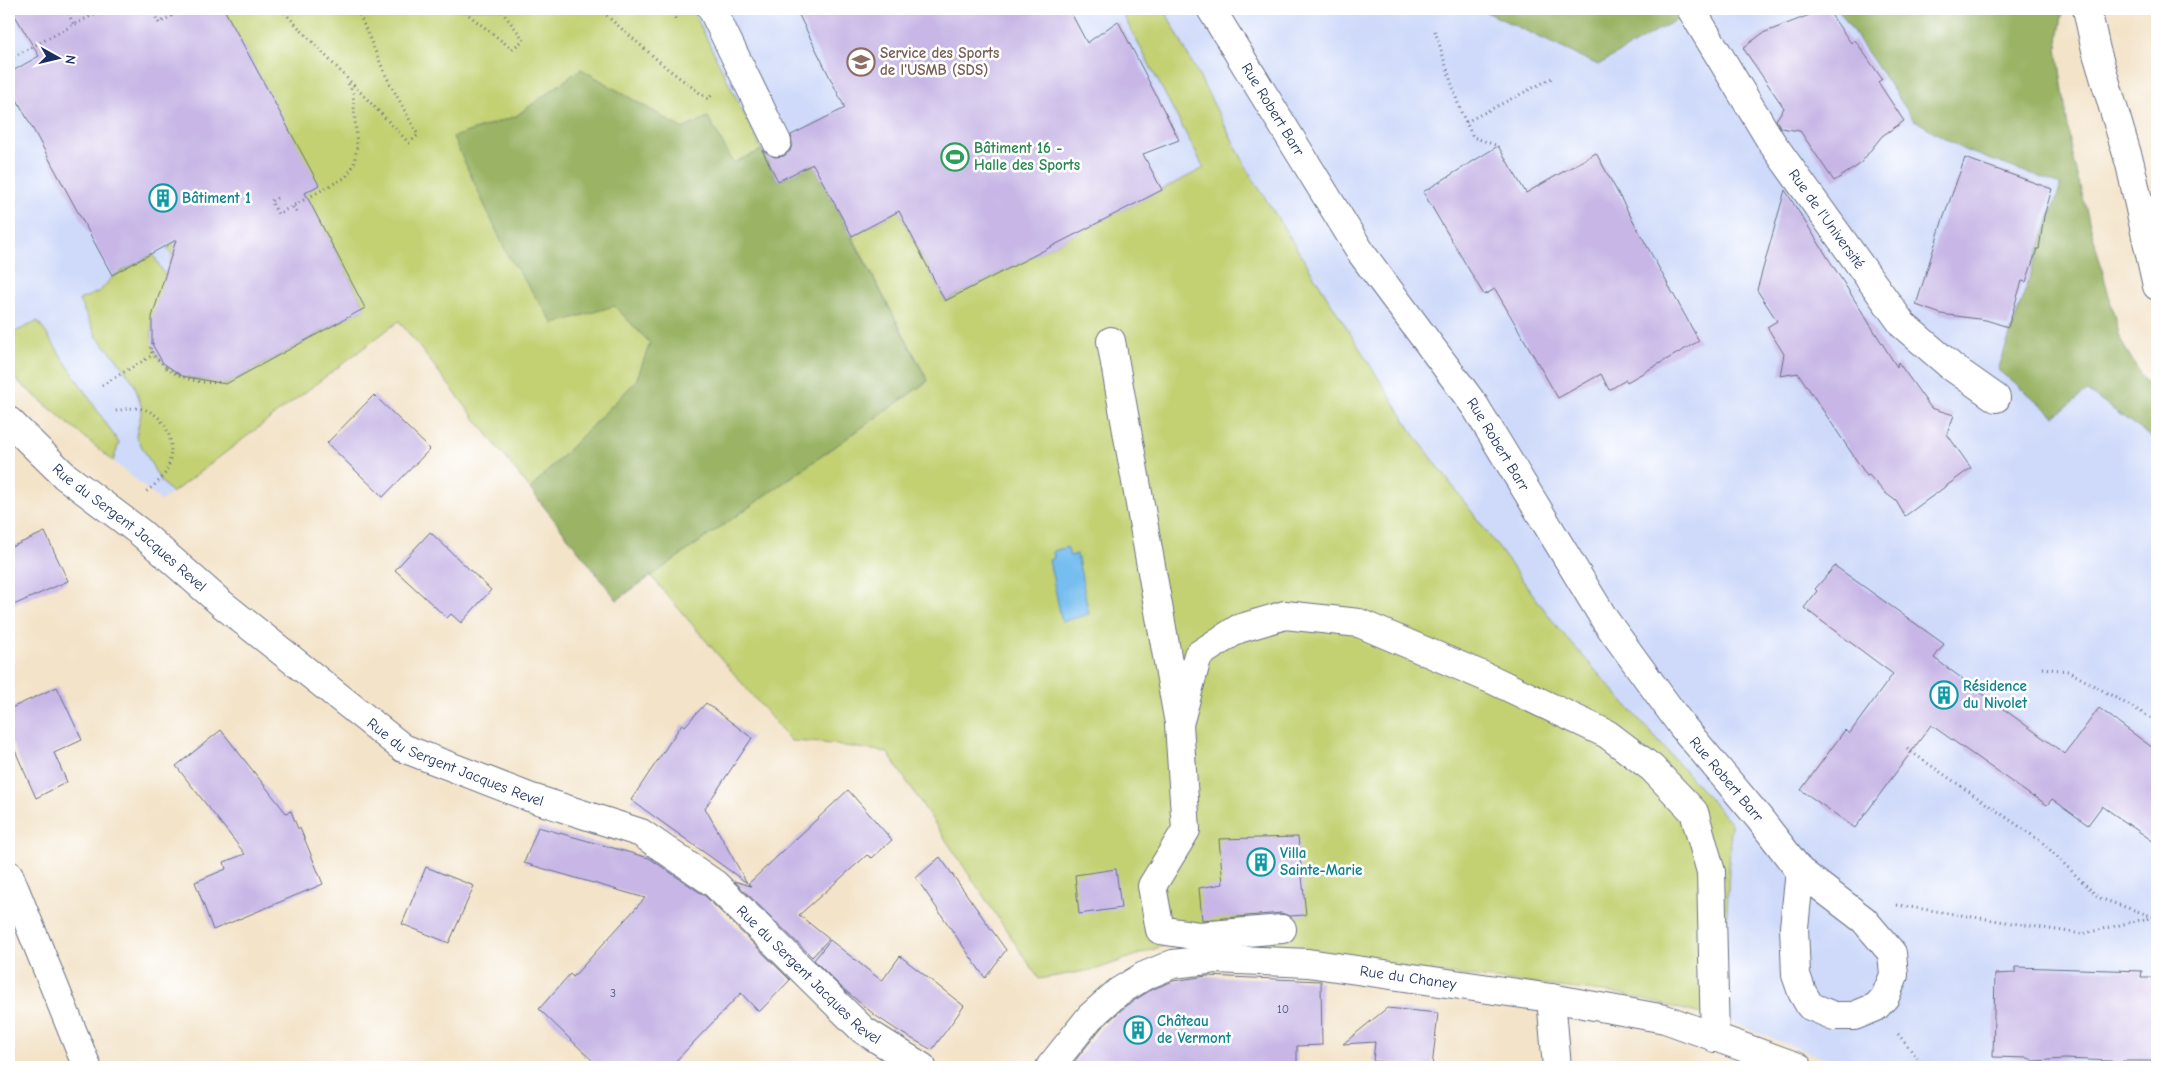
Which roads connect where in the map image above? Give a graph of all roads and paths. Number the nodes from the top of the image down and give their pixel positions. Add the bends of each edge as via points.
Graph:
1 (66, 9) edge
2 (104, 9) edge
3 (151, 9) edge
4 (281, 9) edge
5 (357, 9) edge
6 (461, 9) edge
7 (500, 9) edge
8 (600, 9) edge
9 (671, 9) edge
10 (712, 9) edge
11 (1211, 9) edge
12 (1691, 9) edge
13 (2087, 9) edge
14 (175, 14) dead end
15 (74, 25) junction
16 (680, 26) dead end
17 (1435, 31) dead end
18 (9, 59) edge
19 (346, 78) junction
20 (1552, 78) dead end
21 (711, 84) dead end
22 (1466, 122) junction
23 (777, 142) dead end
24 (1498, 146) dead end
25 (276, 198) dead end
26 (293, 206) junction
27 (298, 215) dead end
28 (2157, 286) edge
29 (1111, 341) dead end
30 (153, 343) dead end
31 (153, 355) junction
32 (223, 382) dead end
33 (102, 385) dead end
34 (1996, 398) dead end
35 (116, 411) dead end
36 (9, 421) edge
37 (142, 494) dead end
38 (2042, 668) dead end
39 (2157, 721) edge
40 (1179, 724) junction
41 (1907, 749) dead end
42 (1800, 871) junction
43 (9, 875) edge
44 (1891, 904) dead end
45 (2153, 917) junction
46 (2157, 918) edge
47 (1282, 929) dead end
48 (1551, 998) junction
49 (1876, 1006) junction
50 (1715, 1038) junction
51 (87, 1067) edge
52 (922, 1067) edge
53 (1050, 1067) edge
54 (1557, 1067) edge
55 (1798, 1067) edge
56 (1925, 1067) edge

1 - 15 path
2 - 15 path
3 - 14 path via 159,23
4 - 19 path
5 - 19 path via 386,76 418,135 409,142
6 - 7 path via 512,49 524,40
8 - 21 path via 668,69 708,99 715,92
9 - 16 path
10 - 23 street
11 - 42 street, Rue Robert Barr via 1362,254 1475,406 1604,620 1682,726
12 - 34 street, Rue de l'Université via 1772,143 1903,325 1952,367
13 - 28 street via 2130,164
15 - 18 path
17 - 22 path
19 - 26 path via 353,93 357,146 354,166 346,177
20 - 22 path
22 - 24 path via 1473,137
25 - 26 path via 271,201 278,214
26 - 27 path
29 - 40 street
30 - 31 path via 150,349
31 - 32 path via 183,378 206,384
31 - 33 path
35 - 37 path via 142,409 154,413 164,422 170,436 167,468 160,480
36 - 52 street, Rue du Sergent Jacques Revel via 66,476 141,533 222,604 403,748 650,839 716,884 863,1030
38 - 39 path via 2068,670
40 - 47 street via 1186,830 1152,886 1160,930 1199,936
40 - 50 street via 1198,655 1238,629 1285,615 1360,623 1493,680 1607,734 1652,768 1694,812 1711,872
41 - 45 path via 2042,842 2099,898
42 - 49 street, Rue Robert Barr via 1864,920 1892,953 1894,975 1885,997
42 - 49 street via 1794,927 1796,975 1802,992 1810,1006 1834,1016 1854,1016
43 - 51 street
44 - 45 path via 2082,934
45 - 46 path
48 - 50 street, Rue du Chaney via 1664,1019
48 - 53 street, Rue du Chaney via 1308,962 1216,959 1172,964 1118,992 1090,1017
48 - 54 street
49 - 56 path
50 - 55 street, Rue du Chaney

